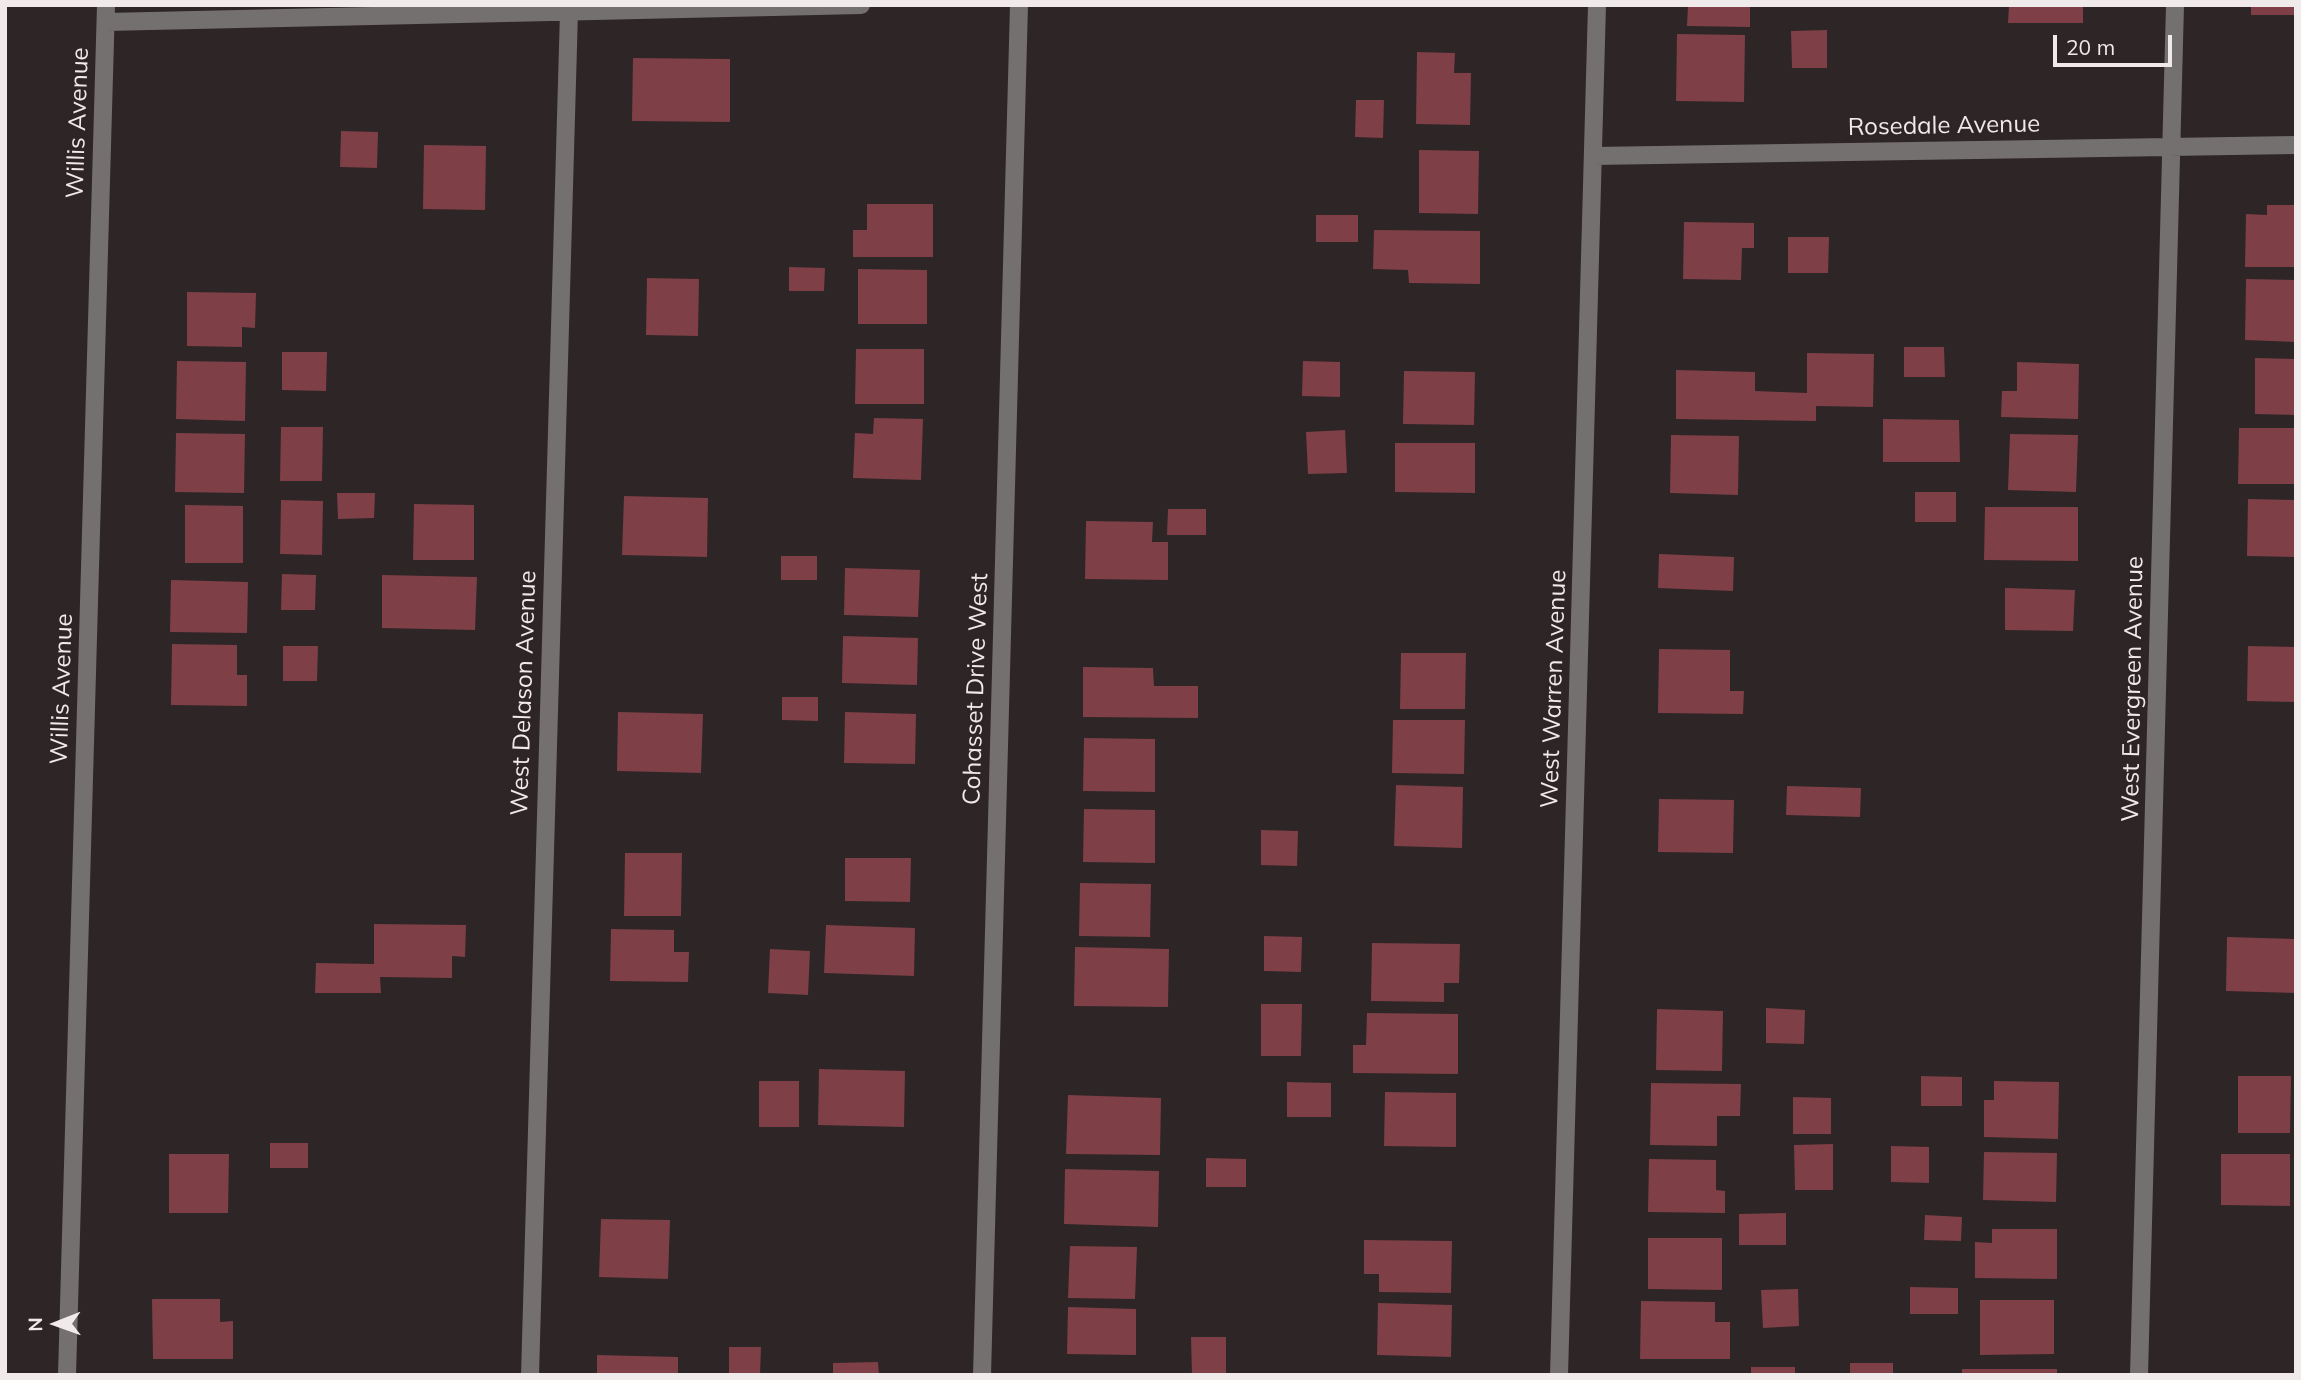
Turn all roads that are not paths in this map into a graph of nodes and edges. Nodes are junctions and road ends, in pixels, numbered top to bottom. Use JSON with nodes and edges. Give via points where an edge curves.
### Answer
{"nodes":[{"id":1,"x":861,"y":5,"type":"edge"},
{"id":2,"x":1019,"y":5,"type":"edge"},
{"id":3,"x":1597,"y":5,"type":"edge"},
{"id":4,"x":2175,"y":5,"type":"edge"},
{"id":5,"x":569,"y":12,"type":"junction"},
{"id":6,"x":106,"y":14,"type":"edge"},
{"id":7,"x":2296,"y":145,"type":"edge"},
{"id":8,"x":2171,"y":147,"type":"junction"},
{"id":9,"x":1593,"y":156,"type":"junction"},
{"id":10,"x":67,"y":1375,"type":"edge"},
{"id":11,"x":530,"y":1375,"type":"edge"},
{"id":12,"x":982,"y":1375,"type":"edge"},
{"id":13,"x":1559,"y":1375,"type":"edge"},
{"id":14,"x":2139,"y":1375,"type":"edge"}],
"edges":[{"from":1,"to":5,"type":"street"},
{"from":2,"to":12,"type":"street","name":"Cohasset Drive West"},
{"from":3,"to":9,"type":"street","name":"West Warren Avenue"},
{"from":4,"to":8,"type":"street","name":"West Evergreen Avenue"},
{"from":5,"to":6,"type":"street"},
{"from":5,"to":11,"type":"street","name":"West Delason Avenue"},
{"from":6,"to":10,"type":"street","name":"Willis Avenue"},
{"from":7,"to":8,"type":"street","name":"Rosedale Avenue"},
{"from":8,"to":9,"type":"street","name":"Rosedale Avenue"},
{"from":8,"to":14,"type":"street","name":"West Evergreen Avenue"},
{"from":9,"to":13,"type":"street","name":"West Warren Avenue"}]}
